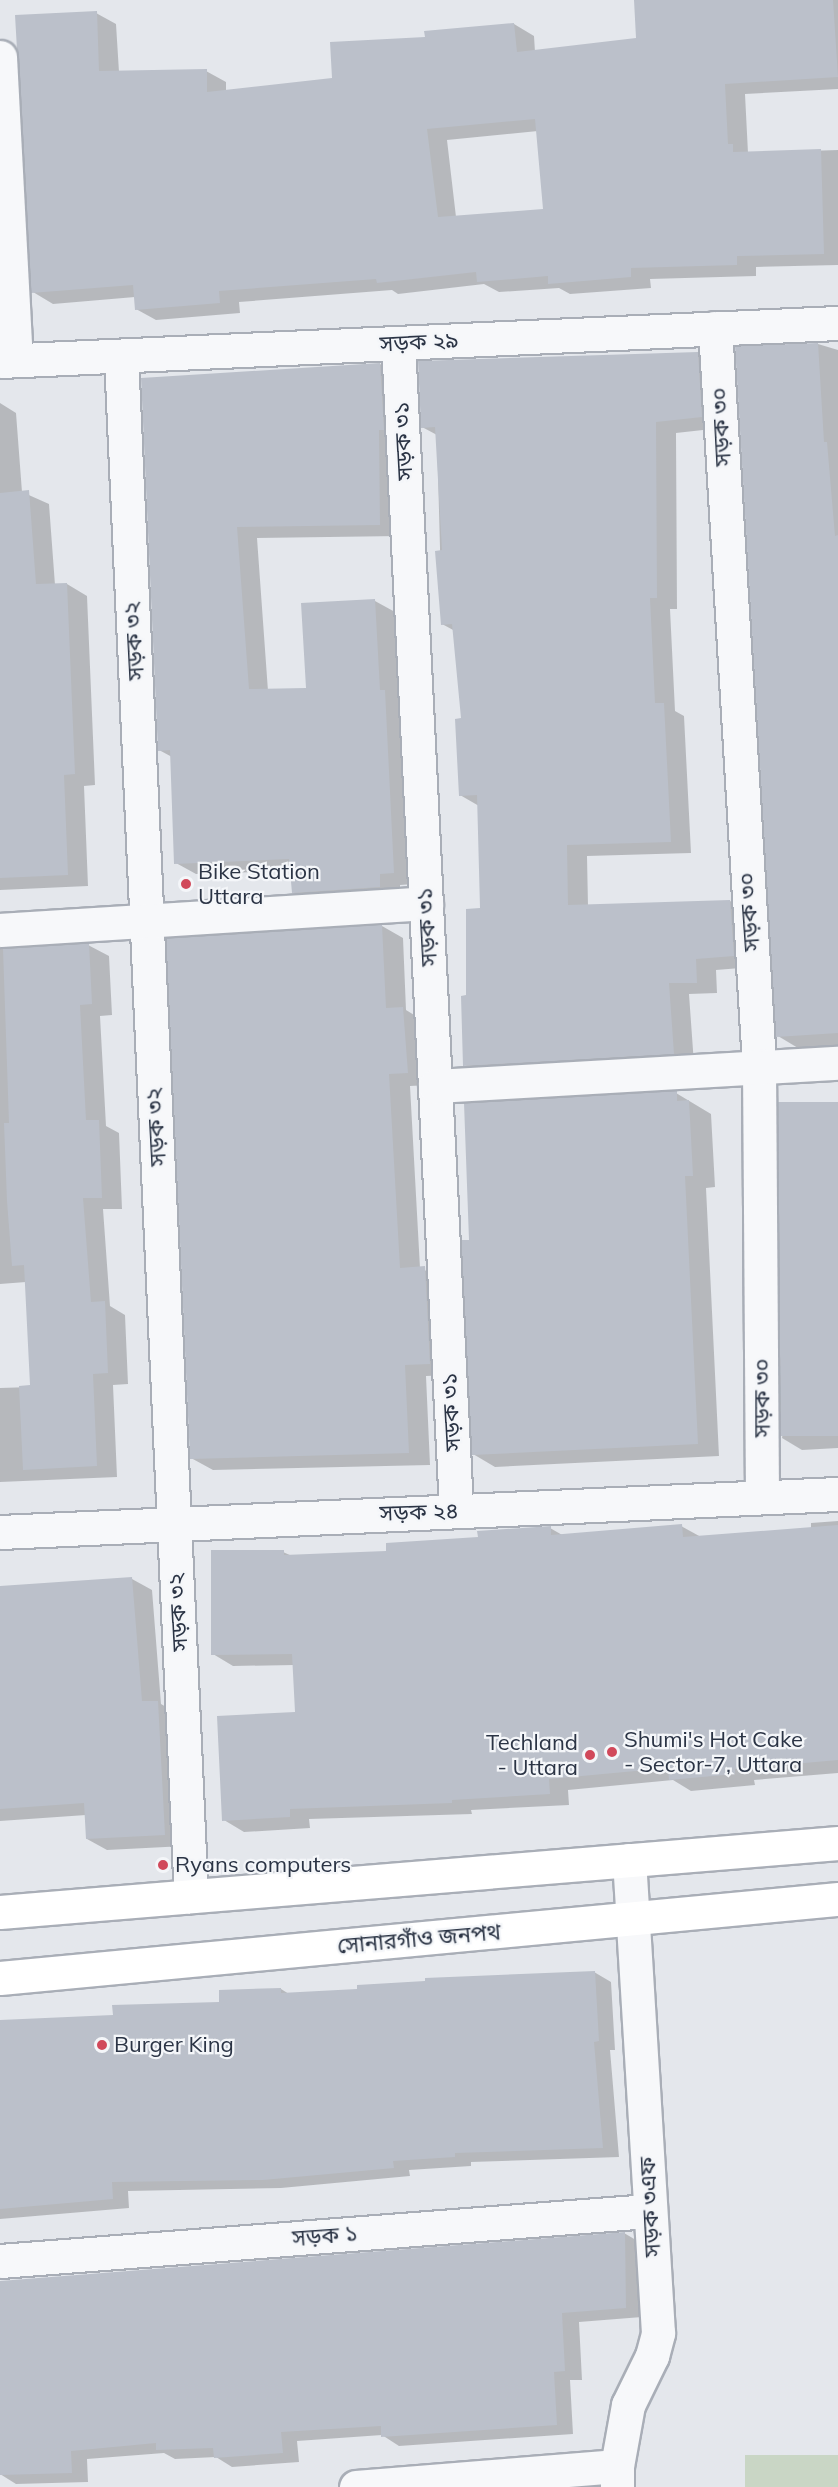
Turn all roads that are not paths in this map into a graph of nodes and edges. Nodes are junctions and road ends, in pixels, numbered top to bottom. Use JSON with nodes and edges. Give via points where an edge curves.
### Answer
{"nodes":[{"id":1,"x":0,"y":57,"type":"edge"},
{"id":2,"x":838,"y":323,"type":"edge"},
{"id":3,"x":716,"y":328,"type":"junction"},
{"id":4,"x":398,"y":343,"type":"junction"},
{"id":5,"x":121,"y":357,"type":"junction"},
{"id":6,"x":8,"y":360,"type":"edge"},
{"id":7,"x":426,"y":903,"type":"junction"},
{"id":8,"x":147,"y":922,"type":"junction"},
{"id":9,"x":0,"y":930,"type":"edge"},
{"id":10,"x":838,"y":1063,"type":"edge"},
{"id":11,"x":759,"y":1065,"type":"junction"},
{"id":12,"x":435,"y":1086,"type":"junction"},
{"id":13,"x":838,"y":1494,"type":"edge"},
{"id":14,"x":762,"y":1497,"type":"junction"},
{"id":15,"x":456,"y":1510,"type":"junction"},
{"id":16,"x":174,"y":1523,"type":"junction"},
{"id":17,"x":0,"y":1532,"type":"edge"},
{"id":18,"x":838,"y":1843,"type":"edge"},
{"id":19,"x":629,"y":1860,"type":"junction"},
{"id":20,"x":191,"y":1896,"type":"junction"},
{"id":21,"x":838,"y":1899,"type":"edge"},
{"id":22,"x":0,"y":1912,"type":"edge"},
{"id":23,"x":634,"y":1919,"type":"junction"},
{"id":24,"x":0,"y":1978,"type":"edge"},
{"id":25,"x":650,"y":2211,"type":"junction"},
{"id":26,"x":0,"y":2261,"type":"edge"},
{"id":27,"x":617,"y":2476,"type":"edge"},
{"id":28,"x":356,"y":2487,"type":"edge"}],
"edges":[{"from":1,"to":6,"type":"street"},
{"from":2,"to":3,"type":"street","name":"সড়ক ২৯"},
{"from":3,"to":4,"type":"street","name":"সড়ক ২৯"},
{"from":3,"to":11,"type":"street","name":"সড়ক ৩০"},
{"from":4,"to":5,"type":"street","name":"সড়ক ২৯"},
{"from":4,"to":7,"type":"street","name":"সড়ক ৩১"},
{"from":5,"to":6,"type":"street","name":"সড়ক ২৯"},
{"from":5,"to":8,"type":"street","name":"সড়ক ৩২"},
{"from":7,"to":8,"type":"street"},
{"from":7,"to":12,"type":"street","name":"সড়ক ৩১"},
{"from":8,"to":9,"type":"street"},
{"from":8,"to":16,"type":"street","name":"সড়ক ৩২"},
{"from":10,"to":11,"type":"street"},
{"from":11,"to":12,"type":"street"},
{"from":11,"to":14,"type":"street","name":"সড়ক ৩০"},
{"from":12,"to":15,"type":"street","name":"সড়ক ৩১"},
{"from":13,"to":14,"type":"street","name":"সড়ক ২৪"},
{"from":14,"to":15,"type":"street","name":"সড়ক ২৪"},
{"from":15,"to":16,"type":"street","name":"সড়ক ২৪"},
{"from":16,"to":17,"type":"street","name":"সড়ক ২৪"},
{"from":16,"to":20,"type":"street","name":"সড়ক ৩২"},
{"from":18,"to":19,"type":"main road"},
{"from":19,"to":20,"type":"main road"},
{"from":19,"to":23,"type":"street","name":"সড়ক ৩এফ"},
{"from":20,"to":22,"type":"main road"},
{"from":21,"to":23,"type":"main road","name":"সোনারগাঁও জনপথ"},
{"from":23,"to":24,"type":"main road","name":"সোনারগাঁও জনপথ"},
{"from":23,"to":25,"type":"street","name":"সড়ক ৩এফ"},
{"from":25,"to":26,"type":"street","name":"সড়ক ১"},
{"from":25,"to":27,"type":"street","name":"সড়ক ৩এফ","via":[[658,2334],[652,2356],[628,2405]]},
{"from":27,"to":28,"type":"street"}]}
